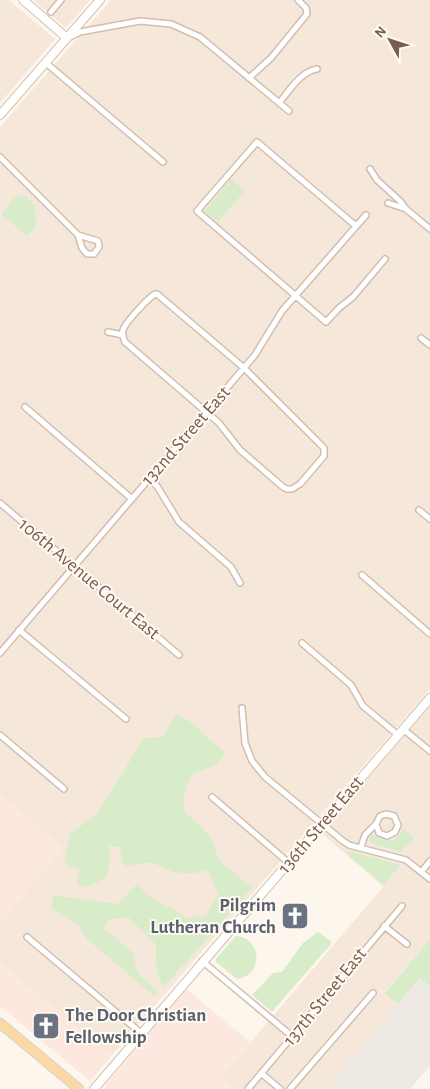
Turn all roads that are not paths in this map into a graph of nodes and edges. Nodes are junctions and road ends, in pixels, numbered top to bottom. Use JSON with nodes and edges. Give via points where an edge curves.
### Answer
{"nodes":[{"id":1,"x":23,"y":0,"type":"edge"},
{"id":2,"x":61,"y":0,"type":"edge"},
{"id":3,"x":100,"y":0,"type":"edge"},
{"id":4,"x":298,"y":0,"type":"edge"},
{"id":5,"x":51,"y":12,"type":"dead end"},
{"id":6,"x":67,"y":38,"type":"junction"},
{"id":7,"x":46,"y":63,"type":"junction"},
{"id":8,"x":317,"y":69,"type":"dead end"},
{"id":9,"x":249,"y":78,"type":"junction"},
{"id":10,"x":279,"y":103,"type":"junction"},
{"id":11,"x":289,"y":111,"type":"dead end"},
{"id":12,"x":0,"y":115,"type":"edge"},
{"id":13,"x":0,"y":156,"type":"edge"},
{"id":14,"x":163,"y":162,"type":"dead end"},
{"id":15,"x":370,"y":169,"type":"dead end"},
{"id":16,"x":388,"y":203,"type":"dead end"},
{"id":17,"x":406,"y":209,"type":"junction"},
{"id":18,"x":366,"y":215,"type":"dead end"},
{"id":19,"x":356,"y":226,"type":"junction"},
{"id":20,"x":430,"y":229,"type":"edge"},
{"id":21,"x":78,"y":235,"type":"junction"},
{"id":22,"x":385,"y":259,"type":"dead end"},
{"id":23,"x":296,"y":295,"type":"junction"},
{"id":24,"x":108,"y":332,"type":"dead end"},
{"id":25,"x":122,"y":335,"type":"junction"},
{"id":26,"x":421,"y":338,"type":"dead end"},
{"id":27,"x":430,"y":345,"type":"edge"},
{"id":28,"x":244,"y":368,"type":"junction"},
{"id":29,"x":25,"y":407,"type":"dead end"},
{"id":30,"x":206,"y":412,"type":"junction"},
{"id":31,"x":149,"y":479,"type":"junction"},
{"id":32,"x":132,"y":499,"type":"junction"},
{"id":33,"x":0,"y":503,"type":"edge"},
{"id":34,"x":419,"y":510,"type":"dead end"},
{"id":35,"x":430,"y":519,"type":"edge"},
{"id":36,"x":74,"y":566,"type":"junction"},
{"id":37,"x":362,"y":576,"type":"dead end"},
{"id":38,"x":240,"y":583,"type":"dead end"},
{"id":39,"x":19,"y":630,"type":"junction"},
{"id":40,"x":430,"y":634,"type":"edge"},
{"id":41,"x":302,"y":643,"type":"dead end"},
{"id":42,"x":0,"y":653,"type":"edge"},
{"id":43,"x":179,"y":655,"type":"dead end"},
{"id":44,"x":430,"y":698,"type":"edge"},
{"id":45,"x":242,"y":708,"type":"dead end"},
{"id":46,"x":126,"y":719,"type":"dead end"},
{"id":47,"x":403,"y":729,"type":"junction"},
{"id":48,"x":0,"y":735,"type":"edge"},
{"id":49,"x":398,"y":735,"type":"junction"},
{"id":50,"x":430,"y":751,"type":"edge"},
{"id":51,"x":64,"y":790,"type":"dead end"},
{"id":52,"x":212,"y":797,"type":"dead end"},
{"id":53,"x":322,"y":824,"type":"junction"},
{"id":54,"x":376,"y":824,"type":"junction"},
{"id":55,"x":361,"y":847,"type":"junction"},
{"id":56,"x":430,"y":861,"type":"edge"},
{"id":57,"x":289,"y":864,"type":"junction"},
{"id":58,"x":422,"y":871,"type":"junction"},
{"id":59,"x":430,"y":878,"type":"edge"},
{"id":60,"x":402,"y":906,"type":"dead end"},
{"id":61,"x":384,"y":926,"type":"junction"},
{"id":62,"x":28,"y":936,"type":"dead end"},
{"id":63,"x":407,"y":944,"type":"dead end"},
{"id":64,"x":202,"y":961,"type":"junction"},
{"id":65,"x":373,"y":993,"type":"dead end"},
{"id":66,"x":0,"y":1023,"type":"edge"},
{"id":67,"x":141,"y":1033,"type":"junction"},
{"id":68,"x":293,"y":1036,"type":"junction"},
{"id":69,"x":261,"y":1073,"type":"junction"},
{"id":70,"x":79,"y":1089,"type":"edge"},
{"id":71,"x":94,"y":1089,"type":"edge"},
{"id":72,"x":248,"y":1089,"type":"edge"},
{"id":73,"x":280,"y":1089,"type":"edge"},
{"id":74,"x":290,"y":1089,"type":"edge"}],
"edges":[{"from":1,"to":6,"type":"street"},
{"from":2,"to":5,"type":"street"},
{"from":3,"to":6,"type":"street"},
{"from":4,"to":9,"type":"street","via":[[307,14],[271,58]]},
{"from":6,"to":7,"type":"street"},
{"from":6,"to":9,"type":"street","via":[[80,32],[140,21],[172,24],[200,36]]},
{"from":7,"to":12,"type":"street"},
{"from":7,"to":14,"type":"street"},
{"from":8,"to":10,"type":"street","via":[[304,74]]},
{"from":9,"to":10,"type":"street"},
{"from":10,"to":11,"type":"street"},
{"from":13,"to":21,"type":"street"},
{"from":15,"to":17,"type":"street"},
{"from":16,"to":17,"type":"street"},
{"from":17,"to":20,"type":"street"},
{"from":18,"to":19,"type":"street","name":"132nd Street East"},
{"from":19,"to":23,"type":"street","name":"132nd Street East"},
{"from":19,"to":23,"type":"street","via":[[257,142],[196,211]]},
{"from":21,"to":21,"type":"street","via":[[87,254],[94,254],[99,247],[98,241]]},
{"from":22,"to":23,"type":"street","via":[[353,297],[326,322]]},
{"from":23,"to":28,"type":"street","name":"132nd Street East"},
{"from":24,"to":25,"type":"street"},
{"from":25,"to":28,"type":"street","via":[[124,327],[147,300],[157,294]]},
{"from":25,"to":30,"type":"street","via":[[128,346]]},
{"from":26,"to":27,"type":"street"},
{"from":28,"to":30,"type":"street","name":"132nd Street East"},
{"from":28,"to":30,"type":"street","via":[[324,448],[324,456],[300,484],[292,489],[283,487],[248,458]]},
{"from":29,"to":32,"type":"street"},
{"from":30,"to":31,"type":"street","name":"132nd Street East"},
{"from":31,"to":32,"type":"street","name":"132nd Street East"},
{"from":31,"to":38,"type":"street","via":[[157,486],[179,522],[231,568]]},
{"from":32,"to":36,"type":"street","name":"132nd Street East"},
{"from":33,"to":36,"type":"street","name":"106th Avenue Court East"},
{"from":34,"to":35,"type":"street"},
{"from":36,"to":39,"type":"street","name":"132nd Street East"},
{"from":36,"to":43,"type":"street","name":"106th Avenue Court East"},
{"from":37,"to":40,"type":"street"},
{"from":39,"to":42,"type":"street","name":"132nd Street East"},
{"from":39,"to":46,"type":"street"},
{"from":41,"to":49,"type":"street","via":[[351,685],[363,706]]},
{"from":44,"to":47,"type":"street","name":"136th Street East"},
{"from":45,"to":53,"type":"street","via":[[245,743],[252,761],[265,777]]},
{"from":47,"to":49,"type":"street","name":"136th Street East"},
{"from":47,"to":50,"type":"street"},
{"from":48,"to":51,"type":"street"},
{"from":49,"to":53,"type":"street","name":"136th Street East"},
{"from":52,"to":57,"type":"street"},
{"from":53,"to":55,"type":"street","via":[[343,842]]},
{"from":53,"to":57,"type":"street","name":"136th Street East"},
{"from":54,"to":54,"type":"street","via":[[379,833],[387,836],[395,832],[398,825],[394,816],[386,814],[380,816]]},
{"from":54,"to":55,"type":"street","via":[[365,835]]},
{"from":55,"to":58,"type":"street","via":[[406,860]]},
{"from":56,"to":58,"type":"street"},
{"from":57,"to":64,"type":"street","name":"136th Street East"},
{"from":58,"to":59,"type":"street"},
{"from":60,"to":61,"type":"street","name":"137th Street East"},
{"from":61,"to":63,"type":"street"},
{"from":61,"to":68,"type":"street","name":"137th Street East"},
{"from":62,"to":67,"type":"street"},
{"from":64,"to":67,"type":"street","name":"136th Street East"},
{"from":64,"to":68,"type":"street"},
{"from":65,"to":74,"type":"street"},
{"from":66,"to":70,"type":"main road"},
{"from":67,"to":71,"type":"street","name":"136th Street East"},
{"from":68,"to":69,"type":"street","name":"137th Street East"},
{"from":69,"to":72,"type":"street","name":"137th Street East"},
{"from":69,"to":73,"type":"street"}]}
